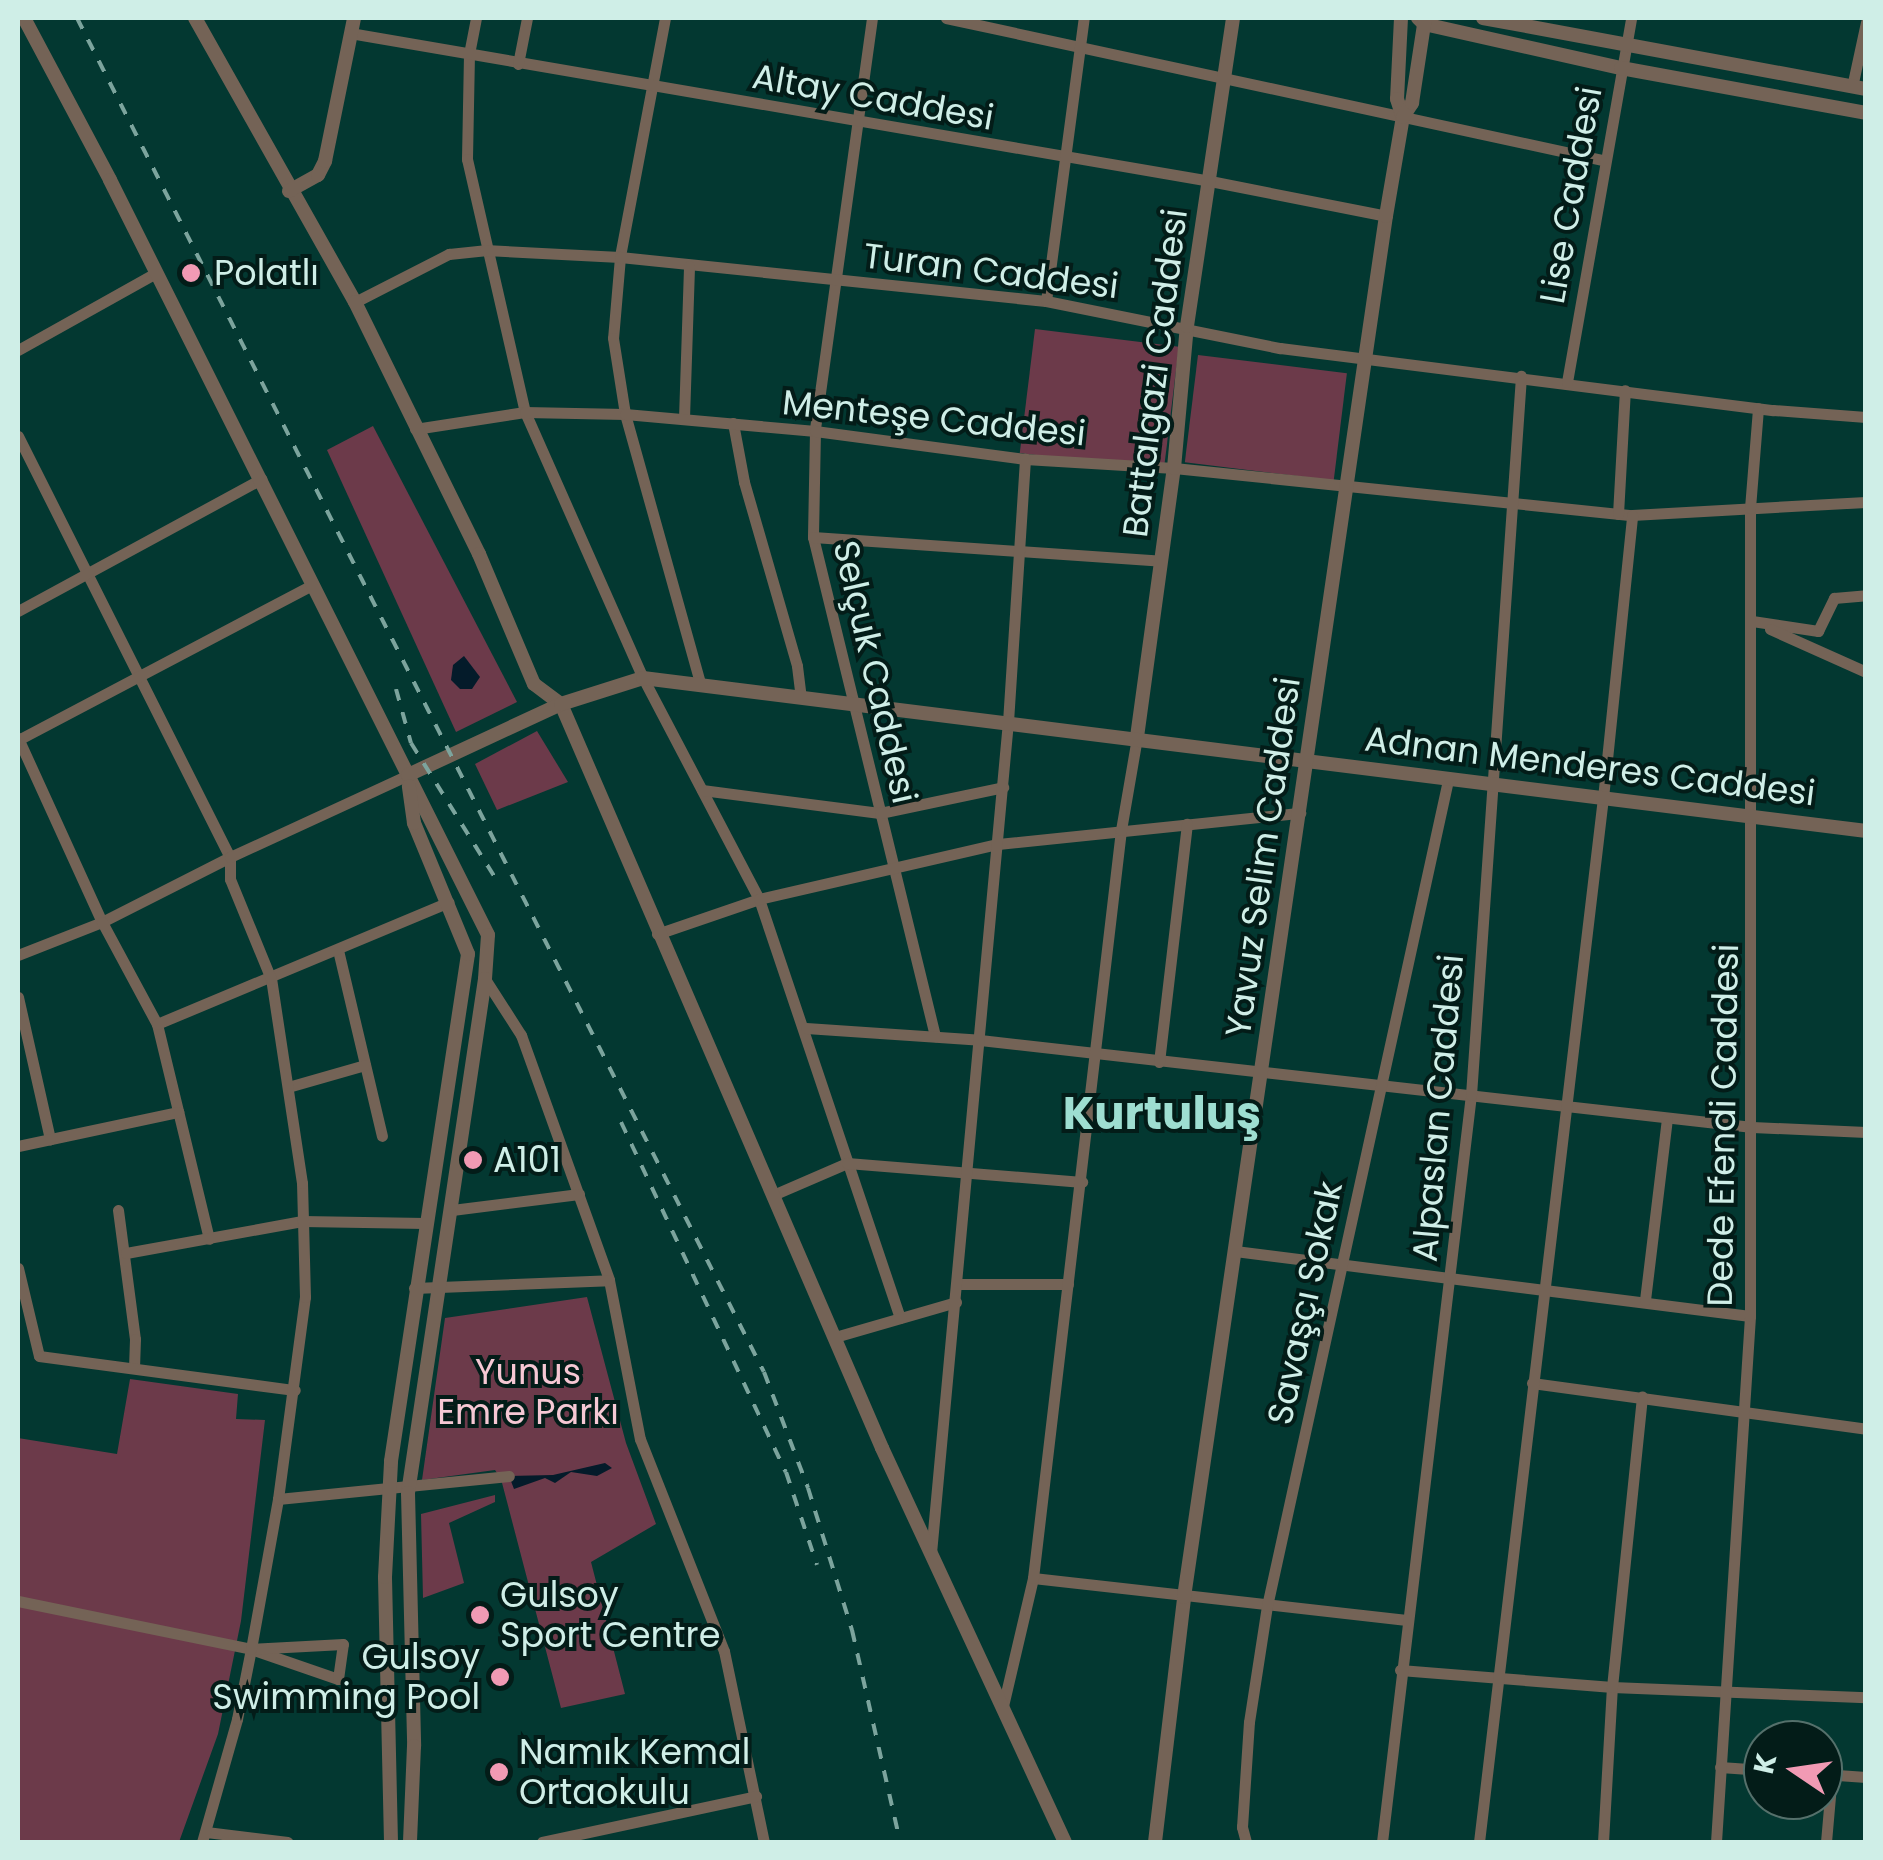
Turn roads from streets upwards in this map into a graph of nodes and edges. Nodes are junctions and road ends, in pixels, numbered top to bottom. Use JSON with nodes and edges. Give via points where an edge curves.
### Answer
{"nodes":[{"id":1,"x":24,"y":18,"type":"edge"},
{"id":2,"x":195,"y":18,"type":"edge"},
{"id":3,"x":476,"y":18,"type":"edge"},
{"id":4,"x":527,"y":18,"type":"edge"},
{"id":5,"x":666,"y":18,"type":"edge"},
{"id":6,"x":872,"y":18,"type":"edge"},
{"id":7,"x":946,"y":18,"type":"edge"},
{"id":8,"x":1084,"y":18,"type":"edge"},
{"id":9,"x":1229,"y":18,"type":"edge"},
{"id":10,"x":1401,"y":18,"type":"edge"},
{"id":11,"x":1483,"y":18,"type":"edge"},
{"id":12,"x":1630,"y":18,"type":"edge"},
{"id":13,"x":1422,"y":20,"type":"edge"},
{"id":14,"x":1866,"y":22,"type":"edge"},
{"id":15,"x":352,"y":25,"type":"edge"},
{"id":16,"x":1625,"y":45,"type":"junction"},
{"id":17,"x":1079,"y":47,"type":"junction"},
{"id":18,"x":469,"y":54,"type":"junction"},
{"id":19,"x":518,"y":64,"type":"junction"},
{"id":20,"x":1621,"y":68,"type":"junction"},
{"id":21,"x":1224,"y":76,"type":"junction"},
{"id":22,"x":652,"y":87,"type":"junction"},
{"id":23,"x":1859,"y":88,"type":"edge"},
{"id":24,"x":1866,"y":113,"type":"edge"},
{"id":25,"x":1403,"y":118,"type":"junction"},
{"id":26,"x":856,"y":123,"type":"junction"},
{"id":27,"x":1066,"y":157,"type":"junction"},
{"id":28,"x":1603,"y":160,"type":"junction"},
{"id":29,"x":1210,"y":181,"type":"junction"},
{"id":30,"x":289,"y":191,"type":"junction"},
{"id":31,"x":1386,"y":216,"type":"junction"},
{"id":32,"x":485,"y":250,"type":"junction"},
{"id":33,"x":620,"y":257,"type":"junction"},
{"id":34,"x":689,"y":266,"type":"junction"},
{"id":35,"x":154,"y":274,"type":"junction"},
{"id":36,"x":839,"y":280,"type":"junction"},
{"id":37,"x":355,"y":302,"type":"junction"},
{"id":38,"x":1046,"y":302,"type":"junction"},
{"id":39,"x":1187,"y":326,"type":"junction"},
{"id":40,"x":18,"y":350,"type":"edge"},
{"id":41,"x":1366,"y":357,"type":"junction"},
{"id":42,"x":1521,"y":376,"type":"junction"},
{"id":43,"x":1567,"y":382,"type":"junction"},
{"id":44,"x":1625,"y":390,"type":"junction"},
{"id":45,"x":1758,"y":408,"type":"junction"},
{"id":46,"x":525,"y":412,"type":"junction"},
{"id":47,"x":625,"y":414,"type":"junction"},
{"id":48,"x":1866,"y":417,"type":"edge"},
{"id":49,"x":684,"y":418,"type":"junction"},
{"id":50,"x":733,"y":423,"type":"junction"},
{"id":51,"x":415,"y":428,"type":"junction"},
{"id":52,"x":815,"y":432,"type":"junction"},
{"id":53,"x":18,"y":436,"type":"edge"},
{"id":54,"x":1025,"y":459,"type":"junction"},
{"id":55,"x":1174,"y":468,"type":"junction"},
{"id":56,"x":261,"y":480,"type":"junction"},
{"id":57,"x":1346,"y":489,"type":"junction"},
{"id":58,"x":1866,"y":502,"type":"edge"},
{"id":59,"x":1510,"y":506,"type":"junction"},
{"id":60,"x":1750,"y":508,"type":"junction"},
{"id":61,"x":1625,"y":515,"type":"junction"},
{"id":62,"x":813,"y":537,"type":"junction"},
{"id":63,"x":1019,"y":550,"type":"junction"},
{"id":64,"x":1161,"y":561,"type":"junction"},
{"id":65,"x":86,"y":573,"type":"junction"},
{"id":66,"x":310,"y":586,"type":"junction"},
{"id":67,"x":1866,"y":596,"type":"edge"},
{"id":68,"x":18,"y":611,"type":"edge"},
{"id":69,"x":1752,"y":621,"type":"junction"},
{"id":70,"x":1866,"y":672,"type":"edge"},
{"id":71,"x":138,"y":676,"type":"junction"},
{"id":72,"x":643,"y":678,"type":"junction"},
{"id":73,"x":700,"y":686,"type":"junction"},
{"id":74,"x":801,"y":698,"type":"junction"},
{"id":75,"x":561,"y":704,"type":"junction"},
{"id":76,"x":852,"y":704,"type":"junction"},
{"id":77,"x":1008,"y":722,"type":"junction"},
{"id":78,"x":1137,"y":737,"type":"junction"},
{"id":79,"x":18,"y":739,"type":"edge"},
{"id":80,"x":1307,"y":760,"type":"junction"},
{"id":81,"x":408,"y":775,"type":"junction"},
{"id":82,"x":1448,"y":780,"type":"junction"},
{"id":83,"x":1490,"y":784,"type":"junction"},
{"id":84,"x":1003,"y":787,"type":"junction"},
{"id":85,"x":702,"y":790,"type":"junction"},
{"id":86,"x":1604,"y":798,"type":"junction"},
{"id":87,"x":880,"y":813,"type":"junction"},
{"id":88,"x":1300,"y":813,"type":"junction"},
{"id":89,"x":1753,"y":817,"type":"junction"},
{"id":90,"x":1186,"y":824,"type":"junction"},
{"id":91,"x":1121,"y":830,"type":"junction"},
{"id":92,"x":1866,"y":831,"type":"edge"},
{"id":93,"x":998,"y":844,"type":"junction"},
{"id":94,"x":230,"y":857,"type":"junction"},
{"id":95,"x":894,"y":866,"type":"junction"},
{"id":96,"x":759,"y":899,"type":"junction"},
{"id":97,"x":448,"y":902,"type":"junction"},
{"id":98,"x":102,"y":922,"type":"junction"},
{"id":99,"x":657,"y":934,"type":"junction"},
{"id":100,"x":338,"y":950,"type":"junction"},
{"id":101,"x":18,"y":955,"type":"edge"},
{"id":102,"x":271,"y":980,"type":"junction"},
{"id":103,"x":485,"y":980,"type":"junction"},
{"id":104,"x":18,"y":997,"type":"edge"},
{"id":105,"x":157,"y":1024,"type":"junction"},
{"id":106,"x":806,"y":1028,"type":"junction"},
{"id":107,"x":934,"y":1036,"type":"junction"},
{"id":108,"x":980,"y":1040,"type":"junction"},
{"id":109,"x":1097,"y":1055,"type":"junction"},
{"id":110,"x":1158,"y":1062,"type":"junction"},
{"id":111,"x":365,"y":1064,"type":"junction"},
{"id":112,"x":1262,"y":1074,"type":"junction"},
{"id":113,"x":288,"y":1088,"type":"junction"},
{"id":114,"x":1381,"y":1088,"type":"junction"},
{"id":115,"x":1472,"y":1095,"type":"junction"},
{"id":116,"x":1564,"y":1106,"type":"junction"},
{"id":117,"x":178,"y":1112,"type":"junction"},
{"id":118,"x":1667,"y":1118,"type":"junction"},
{"id":119,"x":1752,"y":1127,"type":"junction"},
{"id":120,"x":1866,"y":1132,"type":"edge"},
{"id":121,"x":382,"y":1136,"type":"dead end"},
{"id":122,"x":50,"y":1139,"type":"junction"},
{"id":123,"x":18,"y":1146,"type":"edge"},
{"id":124,"x":847,"y":1163,"type":"junction"},
{"id":125,"x":968,"y":1172,"type":"junction"},
{"id":126,"x":1082,"y":1182,"type":"junction"},
{"id":127,"x":580,"y":1194,"type":"junction"},
{"id":128,"x":773,"y":1195,"type":"junction"},
{"id":129,"x":118,"y":1210,"type":"dead end"},
{"id":130,"x":452,"y":1210,"type":"junction"},
{"id":131,"x":302,"y":1221,"type":"junction"},
{"id":132,"x":425,"y":1223,"type":"junction"},
{"id":133,"x":210,"y":1238,"type":"junction"},
{"id":134,"x":1235,"y":1251,"type":"junction"},
{"id":135,"x":126,"y":1253,"type":"junction"},
{"id":136,"x":1342,"y":1264,"type":"junction"},
{"id":137,"x":18,"y":1268,"type":"edge"},
{"id":138,"x":1450,"y":1278,"type":"junction"},
{"id":139,"x":609,"y":1280,"type":"junction"},
{"id":140,"x":958,"y":1284,"type":"junction"},
{"id":141,"x":1068,"y":1284,"type":"junction"},
{"id":142,"x":414,"y":1288,"type":"junction"},
{"id":143,"x":1544,"y":1288,"type":"junction"},
{"id":144,"x":440,"y":1289,"type":"junction"},
{"id":145,"x":1645,"y":1300,"type":"junction"},
{"id":146,"x":956,"y":1302,"type":"junction"},
{"id":147,"x":1750,"y":1316,"type":"junction"},
{"id":148,"x":900,"y":1318,"type":"junction"},
{"id":149,"x":835,"y":1336,"type":"junction"},
{"id":150,"x":134,"y":1368,"type":"junction"},
{"id":151,"x":1532,"y":1383,"type":"junction"},
{"id":152,"x":295,"y":1390,"type":"junction"},
{"id":153,"x":1642,"y":1398,"type":"junction"},
{"id":154,"x":1744,"y":1413,"type":"junction"},
{"id":155,"x":1866,"y":1430,"type":"edge"},
{"id":156,"x":510,"y":1476,"type":"dead end"},
{"id":157,"x":410,"y":1486,"type":"junction"},
{"id":158,"x":390,"y":1490,"type":"junction"},
{"id":159,"x":278,"y":1499,"type":"junction"},
{"id":160,"x":931,"y":1553,"type":"junction"},
{"id":161,"x":1033,"y":1578,"type":"junction"},
{"id":162,"x":1184,"y":1597,"type":"junction"},
{"id":163,"x":18,"y":1602,"type":"edge"},
{"id":164,"x":1266,"y":1606,"type":"junction"},
{"id":165,"x":1407,"y":1620,"type":"junction"},
{"id":166,"x":251,"y":1649,"type":"junction"},
{"id":167,"x":1400,"y":1670,"type":"junction"},
{"id":168,"x":1497,"y":1679,"type":"junction"},
{"id":169,"x":1612,"y":1686,"type":"junction"},
{"id":170,"x":1725,"y":1692,"type":"junction"},
{"id":171,"x":1866,"y":1698,"type":"edge"},
{"id":172,"x":1003,"y":1706,"type":"junction"},
{"id":173,"x":1720,"y":1767,"type":"junction"},
{"id":174,"x":1743,"y":1769,"type":"edge"},
{"id":175,"x":756,"y":1796,"type":"junction"},
{"id":176,"x":623,"y":1826,"type":"junction"},
{"id":177,"x":204,"y":1837,"type":"edge"},
{"id":178,"x":288,"y":1842,"type":"edge"},
{"id":179,"x":391,"y":1842,"type":"edge"},
{"id":180,"x":410,"y":1842,"type":"edge"},
{"id":181,"x":542,"y":1842,"type":"edge"},
{"id":182,"x":625,"y":1842,"type":"edge"},
{"id":183,"x":764,"y":1842,"type":"edge"},
{"id":184,"x":1065,"y":1842,"type":"edge"},
{"id":185,"x":1155,"y":1842,"type":"edge"},
{"id":186,"x":1246,"y":1842,"type":"edge"},
{"id":187,"x":1382,"y":1842,"type":"edge"},
{"id":188,"x":1478,"y":1842,"type":"edge"},
{"id":189,"x":1603,"y":1842,"type":"edge"},
{"id":190,"x":1716,"y":1842,"type":"edge"}],
"edges":[{"from":1,"to":35,"type":"street"},
{"from":2,"to":30,"type":"street"},
{"from":3,"to":18,"type":"street"},
{"from":4,"to":19,"type":"street"},
{"from":5,"to":22,"type":"street"},
{"from":6,"to":26,"type":"street","name":"Selçuk Caddesi"},
{"from":7,"to":17,"type":"street"},
{"from":8,"to":17,"type":"street"},
{"from":9,"to":21,"type":"street","name":"Battalgazi Caddesi"},
{"from":10,"to":25,"type":"street","name":"Yavuz Selim Caddesi","via":[[1397,99]]},
{"from":11,"to":16,"type":"street"},
{"from":12,"to":16,"type":"street","name":"Lise Caddesi"},
{"from":13,"to":20,"type":"street"},
{"from":13,"to":25,"type":"street","name":"Yavuz Selim Caddesi","via":[[1412,103]]},
{"from":14,"to":23,"type":"street"},
{"from":15,"to":18,"type":"street","name":"Altay Caddesi"},
{"from":15,"to":30,"type":"street","via":[[325,161],[318,176]]},
{"from":16,"to":20,"type":"street","name":"Lise Caddesi"},
{"from":16,"to":23,"type":"street"},
{"from":17,"to":21,"type":"street"},
{"from":17,"to":27,"type":"street"},
{"from":18,"to":19,"type":"street","name":"Altay Caddesi"},
{"from":18,"to":32,"type":"street","via":[[466,159]]},
{"from":19,"to":22,"type":"street","name":"Altay Caddesi"},
{"from":20,"to":24,"type":"street"},
{"from":20,"to":28,"type":"street","name":"Lise Caddesi"},
{"from":21,"to":25,"type":"street"},
{"from":21,"to":29,"type":"street","name":"Battalgazi Caddesi"},
{"from":22,"to":26,"type":"street","name":"Altay Caddesi"},
{"from":22,"to":33,"type":"street"},
{"from":25,"to":28,"type":"street"},
{"from":25,"to":31,"type":"street","name":"Yavuz Selim Caddesi"},
{"from":26,"to":27,"type":"street","name":"Altay Caddesi"},
{"from":26,"to":36,"type":"street","name":"Selçuk Caddesi"},
{"from":27,"to":29,"type":"street","name":"Altay Caddesi"},
{"from":27,"to":38,"type":"street"},
{"from":28,"to":43,"type":"street","name":"Lise Caddesi"},
{"from":29,"to":31,"type":"street","name":"Altay Caddesi"},
{"from":29,"to":39,"type":"street","name":"Battalgazi Caddesi"},
{"from":30,"to":37,"type":"street"},
{"from":31,"to":41,"type":"street","name":"Yavuz Selim Caddesi"},
{"from":32,"to":33,"type":"street","name":"Turan Caddesi"},
{"from":32,"to":37,"type":"street","name":"Turan Caddesi","via":[[449,254]]},
{"from":32,"to":46,"type":"street"},
{"from":33,"to":34,"type":"street","name":"Turan Caddesi"},
{"from":33,"to":47,"type":"street","via":[[612,338]]},
{"from":34,"to":36,"type":"street","name":"Turan Caddesi"},
{"from":34,"to":49,"type":"street"},
{"from":35,"to":40,"type":"street"},
{"from":35,"to":56,"type":"street"},
{"from":36,"to":38,"type":"street","name":"Turan Caddesi"},
{"from":36,"to":52,"type":"street","name":"Selçuk Caddesi"},
{"from":37,"to":51,"type":"street"},
{"from":38,"to":39,"type":"street","name":"Turan Caddesi"},
{"from":39,"to":41,"type":"street","name":"Turan Caddesi","via":[[1280,348]]},
{"from":39,"to":55,"type":"street","name":"Battalgazi Caddesi"},
{"from":41,"to":42,"type":"street","name":"Turan Caddesi"},
{"from":41,"to":57,"type":"street","name":"Yavuz Selim Caddesi"},
{"from":42,"to":43,"type":"street","name":"Turan Caddesi"},
{"from":42,"to":59,"type":"street","name":"Alpaslan Caddesi"},
{"from":43,"to":44,"type":"street","name":"Turan Caddesi"},
{"from":44,"to":45,"type":"street","name":"Turan Caddesi"},
{"from":44,"to":61,"type":"street"},
{"from":45,"to":48,"type":"street","name":"Turan Caddesi"},
{"from":45,"to":60,"type":"street","name":"Dede Efendi Caddesi"},
{"from":46,"to":47,"type":"street","name":"Menteşe Caddesi"},
{"from":46,"to":51,"type":"street","name":"Menteşe Caddesi"},
{"from":46,"to":72,"type":"street"},
{"from":47,"to":49,"type":"street","name":"Menteşe Caddesi"},
{"from":47,"to":73,"type":"street"},
{"from":49,"to":50,"type":"street","name":"Menteşe Caddesi"},
{"from":50,"to":52,"type":"street","name":"Menteşe Caddesi"},
{"from":50,"to":74,"type":"street"},
{"from":51,"to":75,"type":"street","via":[[480,554],[534,684]]},
{"from":52,"to":54,"type":"street","name":"Menteşe Caddesi"},
{"from":52,"to":62,"type":"street","name":"Selçuk Caddesi"},
{"from":53,"to":65,"type":"street"},
{"from":54,"to":55,"type":"street","name":"Menteşe Caddesi"},
{"from":54,"to":63,"type":"street"},
{"from":55,"to":57,"type":"street","name":"Menteşe Caddesi"},
{"from":55,"to":64,"type":"street","name":"Battalgazi Caddesi"},
{"from":56,"to":65,"type":"street"},
{"from":56,"to":66,"type":"street"},
{"from":57,"to":59,"type":"street","name":"Menteşe Caddesi"},
{"from":57,"to":80,"type":"street","name":"Yavuz Selim Caddesi"},
{"from":58,"to":60,"type":"street","name":"Menteşe Caddesi"},
{"from":59,"to":61,"type":"street","name":"Menteşe Caddesi"},
{"from":59,"to":83,"type":"street","name":"Alpaslan Caddesi"},
{"from":60,"to":61,"type":"street","name":"Menteşe Caddesi"},
{"from":60,"to":69,"type":"street","name":"Dede Efendi Caddesi"},
{"from":61,"to":86,"type":"street"},
{"from":62,"to":63,"type":"street"},
{"from":62,"to":76,"type":"street","name":"Selçuk Caddesi"},
{"from":63,"to":64,"type":"street"},
{"from":63,"to":77,"type":"street"},
{"from":64,"to":78,"type":"street","name":"Battalgazi Caddesi"},
{"from":65,"to":68,"type":"street"},
{"from":65,"to":71,"type":"street"},
{"from":66,"to":71,"type":"street"},
{"from":66,"to":81,"type":"street"},
{"from":67,"to":69,"type":"street","via":[[1834,598],[1818,631]]},
{"from":69,"to":70,"type":"street"},
{"from":69,"to":89,"type":"street","name":"Dede Efendi Caddesi"},
{"from":71,"to":79,"type":"street"},
{"from":71,"to":94,"type":"street"},
{"from":72,"to":73,"type":"street","name":"Adnan Menderes Caddesi"},
{"from":72,"to":75,"type":"street"},
{"from":72,"to":85,"type":"street"},
{"from":73,"to":74,"type":"street","name":"Adnan Menderes Caddesi"},
{"from":74,"to":76,"type":"street","name":"Adnan Menderes Caddesi"},
{"from":75,"to":81,"type":"street"},
{"from":75,"to":99,"type":"street"},
{"from":76,"to":77,"type":"street","name":"Adnan Menderes Caddesi"},
{"from":76,"to":87,"type":"street","name":"Selçuk Caddesi"},
{"from":77,"to":78,"type":"street","name":"Adnan Menderes Caddesi"},
{"from":77,"to":84,"type":"street"},
{"from":78,"to":80,"type":"street","name":"Adnan Menderes Caddesi"},
{"from":78,"to":91,"type":"street"},
{"from":79,"to":98,"type":"street"},
{"from":80,"to":82,"type":"street","name":"Adnan Menderes Caddesi"},
{"from":80,"to":88,"type":"street","name":"Yavuz Selim Caddesi"},
{"from":81,"to":94,"type":"street"},
{"from":81,"to":97,"type":"street","via":[[414,824]]},
{"from":81,"to":103,"type":"street","via":[[488,935]]},
{"from":82,"to":83,"type":"street","name":"Adnan Menderes Caddesi"},
{"from":82,"to":114,"type":"street","name":"Savaşçı Sokak"},
{"from":83,"to":86,"type":"street","name":"Adnan Menderes Caddesi"},
{"from":83,"to":115,"type":"street","name":"Alpaslan Caddesi"},
{"from":84,"to":87,"type":"street"},
{"from":84,"to":93,"type":"street"},
{"from":85,"to":87,"type":"street"},
{"from":85,"to":96,"type":"street"},
{"from":86,"to":89,"type":"street","name":"Adnan Menderes Caddesi"},
{"from":86,"to":116,"type":"street"},
{"from":87,"to":95,"type":"street","name":"Selçuk Caddesi"},
{"from":88,"to":90,"type":"street"},
{"from":88,"to":112,"type":"street","name":"Yavuz Selim Caddesi"},
{"from":89,"to":92,"type":"street","name":"Adnan Menderes Caddesi"},
{"from":89,"to":119,"type":"street","name":"Dede Efendi Caddesi"},
{"from":90,"to":91,"type":"street"},
{"from":90,"to":110,"type":"street"},
{"from":91,"to":93,"type":"street"},
{"from":91,"to":109,"type":"street"},
{"from":93,"to":95,"type":"street"},
{"from":93,"to":108,"type":"street"},
{"from":94,"to":98,"type":"street"},
{"from":94,"to":102,"type":"street","via":[[230,880]]},
{"from":95,"to":96,"type":"street"},
{"from":95,"to":107,"type":"street","name":"Selçuk Caddesi"},
{"from":96,"to":99,"type":"street"},
{"from":96,"to":106,"type":"street"},
{"from":97,"to":100,"type":"street"},
{"from":97,"to":132,"type":"street","via":[[468,954]]},
{"from":98,"to":101,"type":"street"},
{"from":98,"to":105,"type":"street"},
{"from":99,"to":128,"type":"street"},
{"from":100,"to":102,"type":"street"},
{"from":100,"to":111,"type":"street"},
{"from":102,"to":105,"type":"street"},
{"from":102,"to":113,"type":"street"},
{"from":103,"to":127,"type":"street","via":[[521,1035]]},
{"from":103,"to":130,"type":"street"},
{"from":104,"to":122,"type":"street"},
{"from":105,"to":117,"type":"street"},
{"from":106,"to":107,"type":"street"},
{"from":106,"to":124,"type":"street"},
{"from":107,"to":108,"type":"street"},
{"from":108,"to":109,"type":"street"},
{"from":108,"to":125,"type":"street"},
{"from":109,"to":110,"type":"street"},
{"from":109,"to":126,"type":"street"},
{"from":110,"to":112,"type":"street"},
{"from":111,"to":113,"type":"street"},
{"from":111,"to":121,"type":"street"},
{"from":112,"to":114,"type":"street"},
{"from":112,"to":134,"type":"street","name":"Yavuz Selim Caddesi"},
{"from":113,"to":131,"type":"street"},
{"from":114,"to":115,"type":"street"},
{"from":114,"to":136,"type":"street","name":"Savaşçı Sokak"},
{"from":115,"to":116,"type":"street"},
{"from":115,"to":138,"type":"street","name":"Alpaslan Caddesi"},
{"from":116,"to":118,"type":"street"},
{"from":116,"to":143,"type":"street"},
{"from":117,"to":122,"type":"street"},
{"from":117,"to":133,"type":"street"},
{"from":118,"to":119,"type":"street"},
{"from":118,"to":145,"type":"street"},
{"from":119,"to":120,"type":"street"},
{"from":119,"to":147,"type":"street","name":"Dede Efendi Caddesi"},
{"from":122,"to":123,"type":"street"},
{"from":124,"to":125,"type":"street"},
{"from":124,"to":128,"type":"street"},
{"from":124,"to":148,"type":"street"},
{"from":125,"to":126,"type":"street"},
{"from":125,"to":140,"type":"street"},
{"from":126,"to":141,"type":"street"},
{"from":127,"to":130,"type":"street"},
{"from":127,"to":139,"type":"street"},
{"from":128,"to":149,"type":"street"},
{"from":129,"to":135,"type":"street"},
{"from":130,"to":144,"type":"street"},
{"from":131,"to":132,"type":"street"},
{"from":131,"to":133,"type":"street"},
{"from":131,"to":152,"type":"street","via":[[305,1297]]},
{"from":132,"to":142,"type":"street"},
{"from":133,"to":135,"type":"street"},
{"from":134,"to":136,"type":"street"},
{"from":134,"to":162,"type":"street","name":"Yavuz Selim Caddesi"},
{"from":135,"to":150,"type":"street"},
{"from":136,"to":138,"type":"street"},
{"from":136,"to":164,"type":"street","name":"Savaşçı Sokak"},
{"from":137,"to":150,"type":"street","via":[[39,1356]]},
{"from":138,"to":143,"type":"street"},
{"from":138,"to":165,"type":"street","name":"Alpaslan Caddesi"},
{"from":139,"to":144,"type":"street"},
{"from":139,"to":175,"type":"street","via":[[640,1438],[724,1650]]},
{"from":140,"to":141,"type":"street"},
{"from":140,"to":146,"type":"street"},
{"from":141,"to":161,"type":"street"},
{"from":142,"to":144,"type":"street"},
{"from":142,"to":158,"type":"street"},
{"from":143,"to":145,"type":"street"},
{"from":143,"to":151,"type":"street"},
{"from":144,"to":157,"type":"street"},
{"from":145,"to":147,"type":"street"},
{"from":146,"to":148,"type":"street"},
{"from":146,"to":160,"type":"street"},
{"from":147,"to":154,"type":"street","name":"Dede Efendi Caddesi"},
{"from":148,"to":149,"type":"street"},
{"from":149,"to":160,"type":"street"},
{"from":150,"to":152,"type":"street"},
{"from":151,"to":153,"type":"street"},
{"from":151,"to":168,"type":"street"},
{"from":152,"to":159,"type":"street"},
{"from":153,"to":154,"type":"street"},
{"from":153,"to":169,"type":"street"},
{"from":154,"to":155,"type":"street"},
{"from":154,"to":170,"type":"street","name":"Dede Efendi Caddesi"},
{"from":156,"to":157,"type":"street"},
{"from":157,"to":158,"type":"street"},
{"from":157,"to":180,"type":"street"},
{"from":158,"to":159,"type":"street"},
{"from":158,"to":179,"type":"street"},
{"from":159,"to":166,"type":"street"},
{"from":160,"to":172,"type":"street"},
{"from":161,"to":162,"type":"street"},
{"from":161,"to":172,"type":"street"},
{"from":162,"to":164,"type":"street"},
{"from":162,"to":185,"type":"street","name":"Yavuz Selim Caddesi"},
{"from":163,"to":166,"type":"street"},
{"from":164,"to":165,"type":"street"},
{"from":164,"to":186,"type":"street","name":"Savaşçı Sokak","via":[[1249,1722]]},
{"from":165,"to":167,"type":"street","name":"Alpaslan Caddesi"},
{"from":166,"to":166,"type":"street","via":[[338,1680],[343,1644]]},
{"from":166,"to":177,"type":"street"},
{"from":167,"to":168,"type":"street"},
{"from":167,"to":187,"type":"street","name":"Alpaslan Caddesi"},
{"from":168,"to":169,"type":"street"},
{"from":168,"to":188,"type":"street"},
{"from":169,"to":170,"type":"street"},
{"from":169,"to":189,"type":"street"},
{"from":170,"to":171,"type":"street"},
{"from":170,"to":173,"type":"street","name":"Dede Efendi Caddesi"},
{"from":172,"to":184,"type":"street"},
{"from":173,"to":174,"type":"street"},
{"from":173,"to":190,"type":"street","name":"Dede Efendi Caddesi"},
{"from":175,"to":176,"type":"street"},
{"from":175,"to":183,"type":"street"},
{"from":176,"to":181,"type":"street"},
{"from":176,"to":182,"type":"street"},
{"from":177,"to":178,"type":"street"}]}
